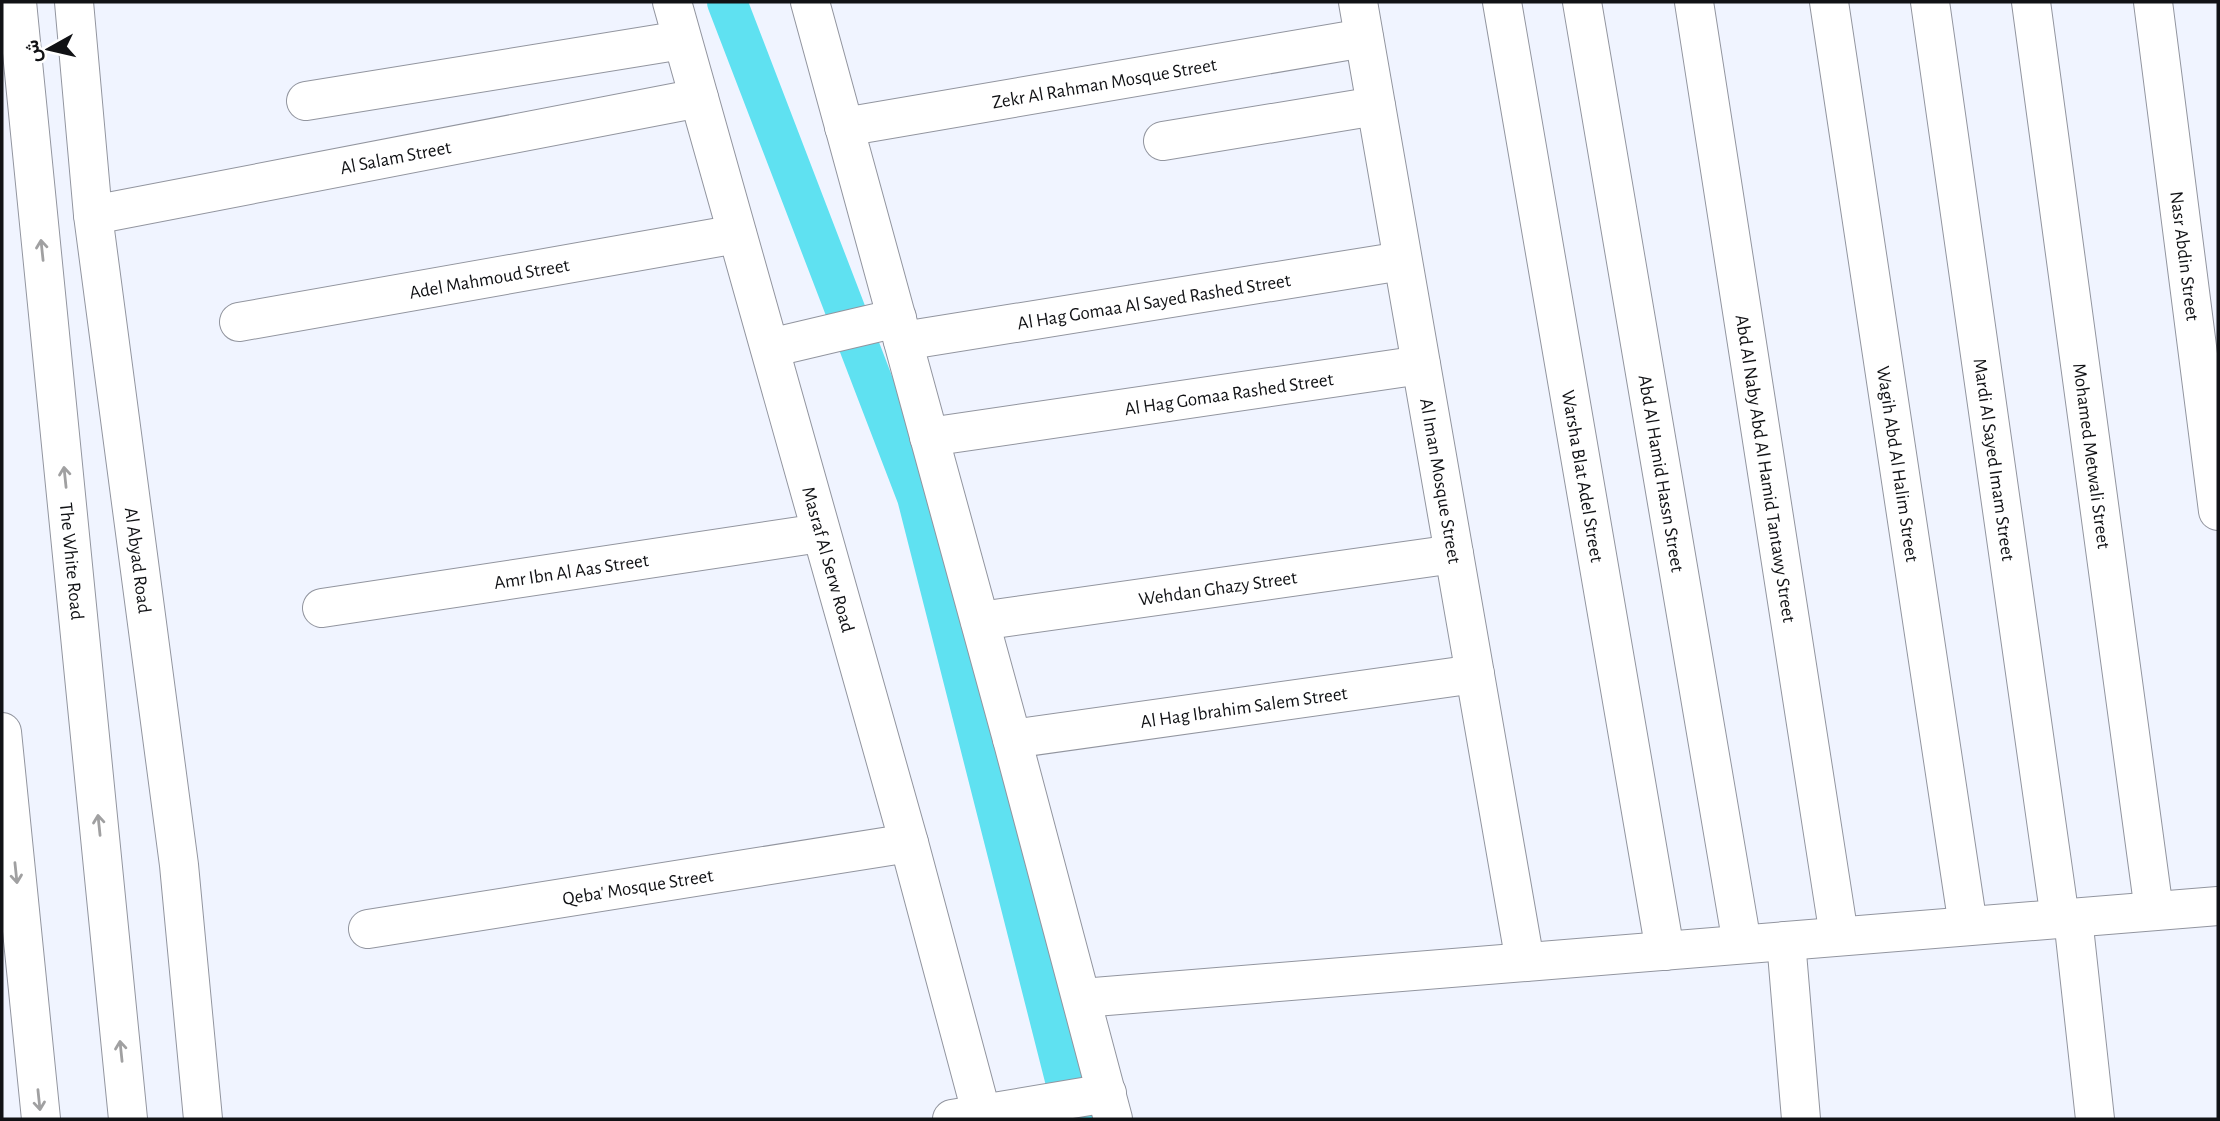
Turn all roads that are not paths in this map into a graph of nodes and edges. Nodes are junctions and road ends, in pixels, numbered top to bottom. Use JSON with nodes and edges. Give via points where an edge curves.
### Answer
{"nodes":[{"id":1,"x":18,"y":2,"type":"edge"},
{"id":2,"x":74,"y":2,"type":"edge"},
{"id":3,"x":672,"y":2,"type":"edge"},
{"id":4,"x":810,"y":2,"type":"edge"},
{"id":5,"x":1502,"y":2,"type":"edge"},
{"id":6,"x":1581,"y":2,"type":"edge"},
{"id":7,"x":1694,"y":2,"type":"edge"},
{"id":8,"x":1829,"y":2,"type":"edge"},
{"id":9,"x":1930,"y":2,"type":"edge"},
{"id":10,"x":2031,"y":2,"type":"edge"},
{"id":11,"x":2153,"y":2,"type":"edge"},
{"id":12,"x":1361,"y":20,"type":"edge"},
{"id":13,"x":682,"y":40,"type":"junction"},
{"id":14,"x":699,"y":97,"type":"junction"},
{"id":15,"x":306,"y":101,"type":"dead end"},
{"id":16,"x":1376,"y":106,"type":"junction"},
{"id":17,"x":844,"y":127,"type":"junction"},
{"id":18,"x":1163,"y":141,"type":"dead end"},
{"id":19,"x":93,"y":215,"type":"junction"},
{"id":20,"x":737,"y":234,"type":"junction"},
{"id":21,"x":1402,"y":261,"type":"junction"},
{"id":22,"x":239,"y":322,"type":"dead end"},
{"id":23,"x":900,"y":329,"type":"junction"},
{"id":24,"x":769,"y":348,"type":"junction"},
{"id":25,"x":1421,"y":365,"type":"junction"},
{"id":26,"x":929,"y":437,"type":"junction"},
{"id":27,"x":2218,"y":511,"type":"edge"},
{"id":28,"x":820,"y":533,"type":"junction"},
{"id":29,"x":1454,"y":554,"type":"junction"},
{"id":30,"x":322,"y":608,"type":"dead end"},
{"id":31,"x":980,"y":621,"type":"junction"},
{"id":32,"x":1475,"y":674,"type":"junction"},
{"id":33,"x":2,"y":732,"type":"edge"},
{"id":34,"x":1012,"y":739,"type":"junction"},
{"id":35,"x":909,"y":843,"type":"junction"},
{"id":36,"x":2218,"y":906,"type":"edge"},
{"id":37,"x":2154,"y":911,"type":"junction"},
{"id":38,"x":2066,"y":918,"type":"junction"},
{"id":39,"x":1968,"y":926,"type":"junction"},
{"id":40,"x":368,"y":929,"type":"dead end"},
{"id":41,"x":1839,"y":936,"type":"junction"},
{"id":42,"x":1786,"y":941,"type":"junction"},
{"id":43,"x":1742,"y":944,"type":"junction"},
{"id":44,"x":1665,"y":951,"type":"junction"},
{"id":45,"x":1525,"y":962,"type":"junction"},
{"id":46,"x":1082,"y":998,"type":"junction"},
{"id":47,"x":1110,"y":1106,"type":"edge"},
{"id":48,"x":972,"y":1118,"type":"edge"},
{"id":49,"x":41,"y":1119,"type":"edge"},
{"id":50,"x":128,"y":1119,"type":"edge"},
{"id":51,"x":203,"y":1119,"type":"edge"},
{"id":52,"x":1801,"y":1119,"type":"edge"},
{"id":53,"x":2095,"y":1119,"type":"edge"}],
"edges":[{"from":50,"to":1,"type":"street","name":"The White Road","one_way":true},
{"from":2,"to":19,"type":"street","name":"Al Abyad Road"},
{"from":3,"to":13,"type":"street","name":"Masraf Al Serw Road"},
{"from":4,"to":17,"type":"street"},
{"from":5,"to":44,"type":"street","name":"Warsha Blat Adel Street"},
{"from":6,"to":43,"type":"street","name":"Abd Al Hamid Hassn Street"},
{"from":7,"to":41,"type":"street","name":"Abd Al Naby Abd Al Hamid Tantawy Street"},
{"from":8,"to":39,"type":"street","name":"Wagih Abd Al Halim Street"},
{"from":9,"to":38,"type":"street","name":"Mardi Al Sayed Imam Street"},
{"from":10,"to":37,"type":"street","name":"Mohamed Metwali Street"},
{"from":11,"to":27,"type":"street","name":"Nasr Abdin Street"},
{"from":12,"to":16,"type":"street","name":"Al Iman Mosque Street"},
{"from":12,"to":17,"type":"street","name":"Zekr Al Rahman Mosque Street"},
{"from":13,"to":14,"type":"street","name":"Masraf Al Serw Road"},
{"from":13,"to":15,"type":"street"},
{"from":14,"to":19,"type":"street","name":"Al Salam Street"},
{"from":14,"to":20,"type":"street","name":"Masraf Al Serw Road"},
{"from":16,"to":18,"type":"street"},
{"from":16,"to":21,"type":"street","name":"Al Iman Mosque Street"},
{"from":17,"to":23,"type":"street"},
{"from":19,"to":51,"type":"street","name":"Al Abyad Road","via":[[179,865]]},
{"from":20,"to":22,"type":"street","name":"Adel Mahmoud Street"},
{"from":20,"to":24,"type":"street","name":"Masraf Al Serw Road"},
{"from":21,"to":23,"type":"street","name":"Al Hag Gomaa Al Sayed Rashed Street"},
{"from":21,"to":25,"type":"street","name":"Al Iman Mosque Street"},
{"from":23,"to":24,"type":"street","name":"Al Hag Gomaa Al Sayed Rashed Street"},
{"from":23,"to":26,"type":"street"},
{"from":24,"to":28,"type":"street","name":"Masraf Al Serw Road"},
{"from":25,"to":26,"type":"street","name":"Al Hag Gomaa Rashed Street"},
{"from":25,"to":29,"type":"street","name":"Al Iman Mosque Street"},
{"from":26,"to":31,"type":"street"},
{"from":28,"to":30,"type":"street","name":"Amr Ibn Al Aas Street"},
{"from":28,"to":35,"type":"street","name":"Masraf Al Serw Road"},
{"from":29,"to":31,"type":"street","name":"Wehdan Ghazy Street"},
{"from":29,"to":32,"type":"street","name":"Al Iman Mosque Street"},
{"from":31,"to":34,"type":"street"},
{"from":32,"to":34,"type":"street","name":"Al Hag Ibrahim Salem Street"},
{"from":32,"to":45,"type":"street","name":"Al Iman Mosque Street"},
{"from":33,"to":49,"type":"street","one_way":true},
{"from":34,"to":46,"type":"street"},
{"from":35,"to":40,"type":"street","name":"Qeba' Mosque Street"},
{"from":35,"to":48,"type":"street","name":"Masraf Al Serw Road"},
{"from":36,"to":37,"type":"street"},
{"from":37,"to":38,"type":"street"},
{"from":38,"to":39,"type":"street"},
{"from":38,"to":53,"type":"street","name":"Mardi Al Sayed Imam Street"},
{"from":39,"to":41,"type":"street"},
{"from":41,"to":42,"type":"street"},
{"from":42,"to":43,"type":"street"},
{"from":42,"to":52,"type":"street"},
{"from":43,"to":44,"type":"street"},
{"from":44,"to":45,"type":"street"},
{"from":45,"to":46,"type":"street"},
{"from":46,"to":47,"type":"street"},
{"from":47,"to":48,"type":"street"}]}
